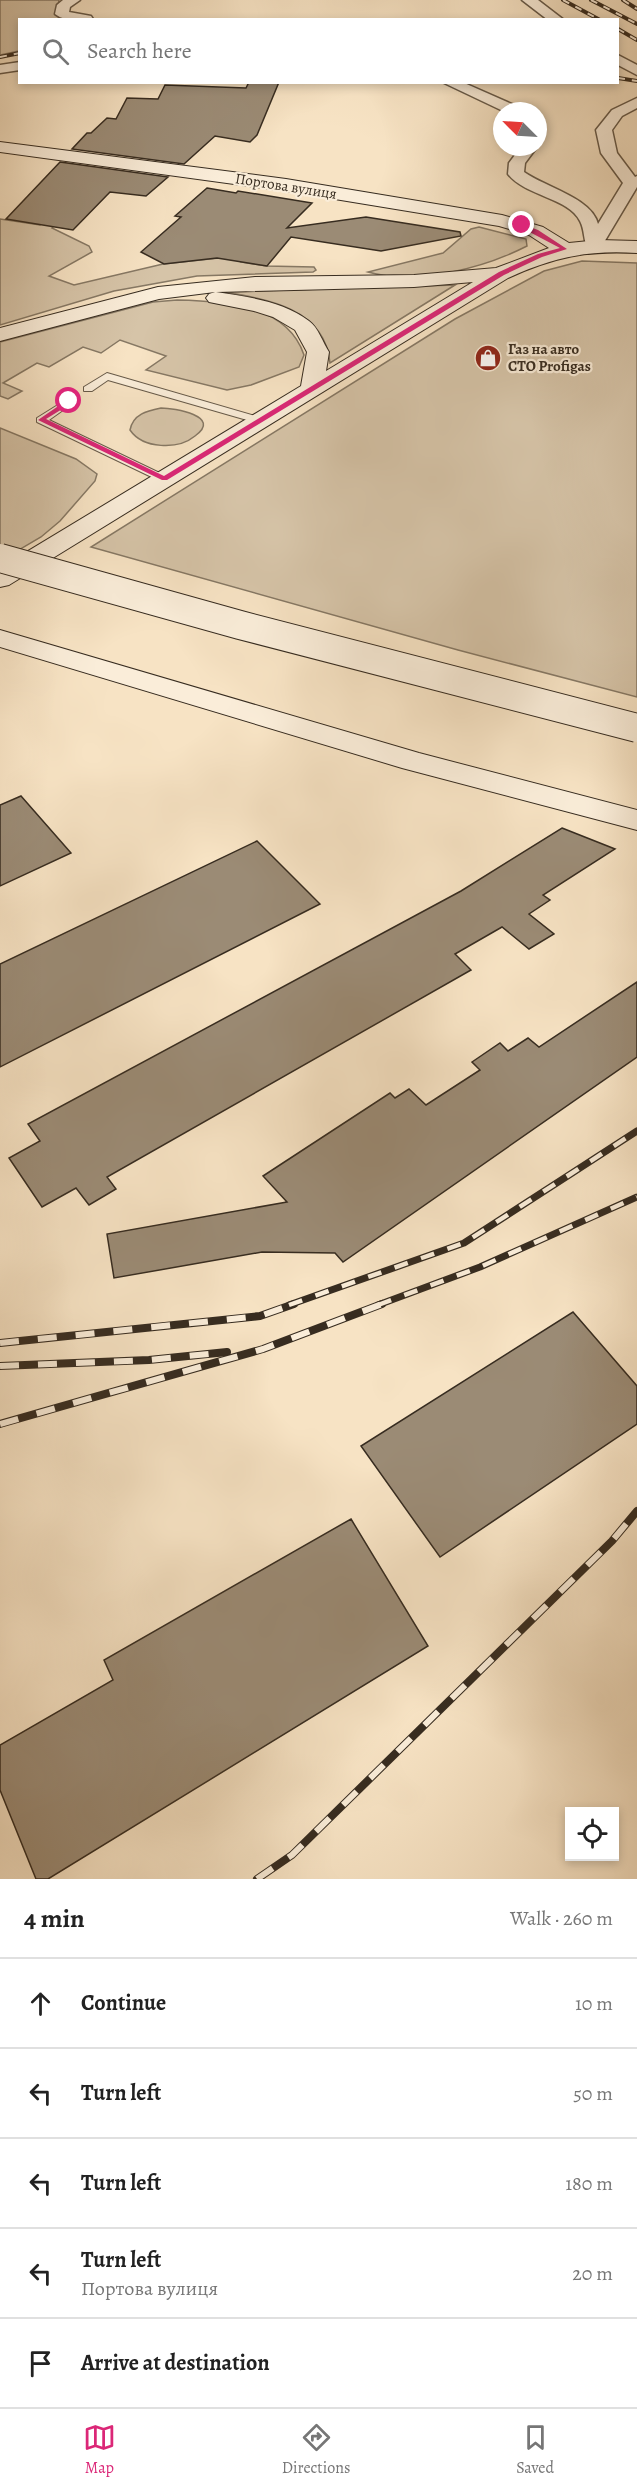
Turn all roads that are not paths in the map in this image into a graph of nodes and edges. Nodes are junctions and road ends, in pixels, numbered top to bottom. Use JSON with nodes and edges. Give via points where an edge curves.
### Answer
{"nodes":[{"id":1,"x":74,"y":0,"type":"edge"},
{"id":2,"x":528,"y":0,"type":"edge"},
{"id":3,"x":72,"y":18,"type":"edge"},
{"id":4,"x":555,"y":18,"type":"edge"},
{"id":5,"x":18,"y":66,"type":"edge"},
{"id":6,"x":0,"y":69,"type":"edge"},
{"id":7,"x":455,"y":84,"type":"edge"},
{"id":8,"x":496,"y":102,"type":"edge"},
{"id":9,"x":637,"y":102,"type":"edge"},
{"id":10,"x":0,"y":147,"type":"edge"},
{"id":11,"x":522,"y":156,"type":"edge"},
{"id":12,"x":634,"y":182,"type":"edge"},
{"id":13,"x":594,"y":245,"type":"junction"},
{"id":14,"x":637,"y":246,"type":"edge"},
{"id":15,"x":564,"y":249,"type":"junction"},
{"id":16,"x":501,"y":274,"type":"junction"},
{"id":17,"x":158,"y":293,"type":"junction"},
{"id":18,"x":0,"y":335,"type":"edge"},
{"id":19,"x":312,"y":387,"type":"junction"},
{"id":20,"x":88,"y":389,"type":"dead end"},
{"id":21,"x":69,"y":401,"type":"dead end"},
{"id":22,"x":258,"y":420,"type":"junction"},
{"id":23,"x":164,"y":479,"type":"junction"},
{"id":24,"x":0,"y":558,"type":"edge"},
{"id":25,"x":0,"y":579,"type":"edge"},
{"id":26,"x":0,"y":638,"type":"edge"},
{"id":27,"x":637,"y":728,"type":"edge"},
{"id":28,"x":637,"y":820,"type":"edge"}],
"edges":[{"from":1,"to":3,"type":"street","via":[[64,5],[62,14]]},
{"from":2,"to":4,"type":"street"},
{"from":5,"to":6,"type":"street"},
{"from":7,"to":8,"type":"street"},
{"from":9,"to":12,"type":"street","via":[[617,113],[604,130],[609,153]]},
{"from":10,"to":15,"type":"main road","name":"Портова вулиця","via":[[286,185],[502,221],[536,231]]},
{"from":11,"to":13,"type":"street","via":[[516,174],[568,201],[588,218]]},
{"from":12,"to":13,"type":"street"},
{"from":13,"to":14,"type":"main road"},
{"from":13,"to":15,"type":"main road"},
{"from":15,"to":16,"type":"main road"},
{"from":16,"to":17,"type":"main road","via":[[414,281],[255,283]]},
{"from":16,"to":19,"type":"main road"},
{"from":17,"to":18,"type":"main road"},
{"from":17,"to":19,"type":"main road","via":[[258,305],[303,326],[318,352]]},
{"from":19,"to":22,"type":"main road"},
{"from":20,"to":22,"type":"lane","via":[[107,376]]},
{"from":21,"to":23,"type":"lane","via":[[41,420]]},
{"from":22,"to":23,"type":"main road"},
{"from":23,"to":25,"type":"main road"},
{"from":24,"to":27,"type":"main road","bridge":true},
{"from":26,"to":28,"type":"main road","via":[[412,761]]}]}
